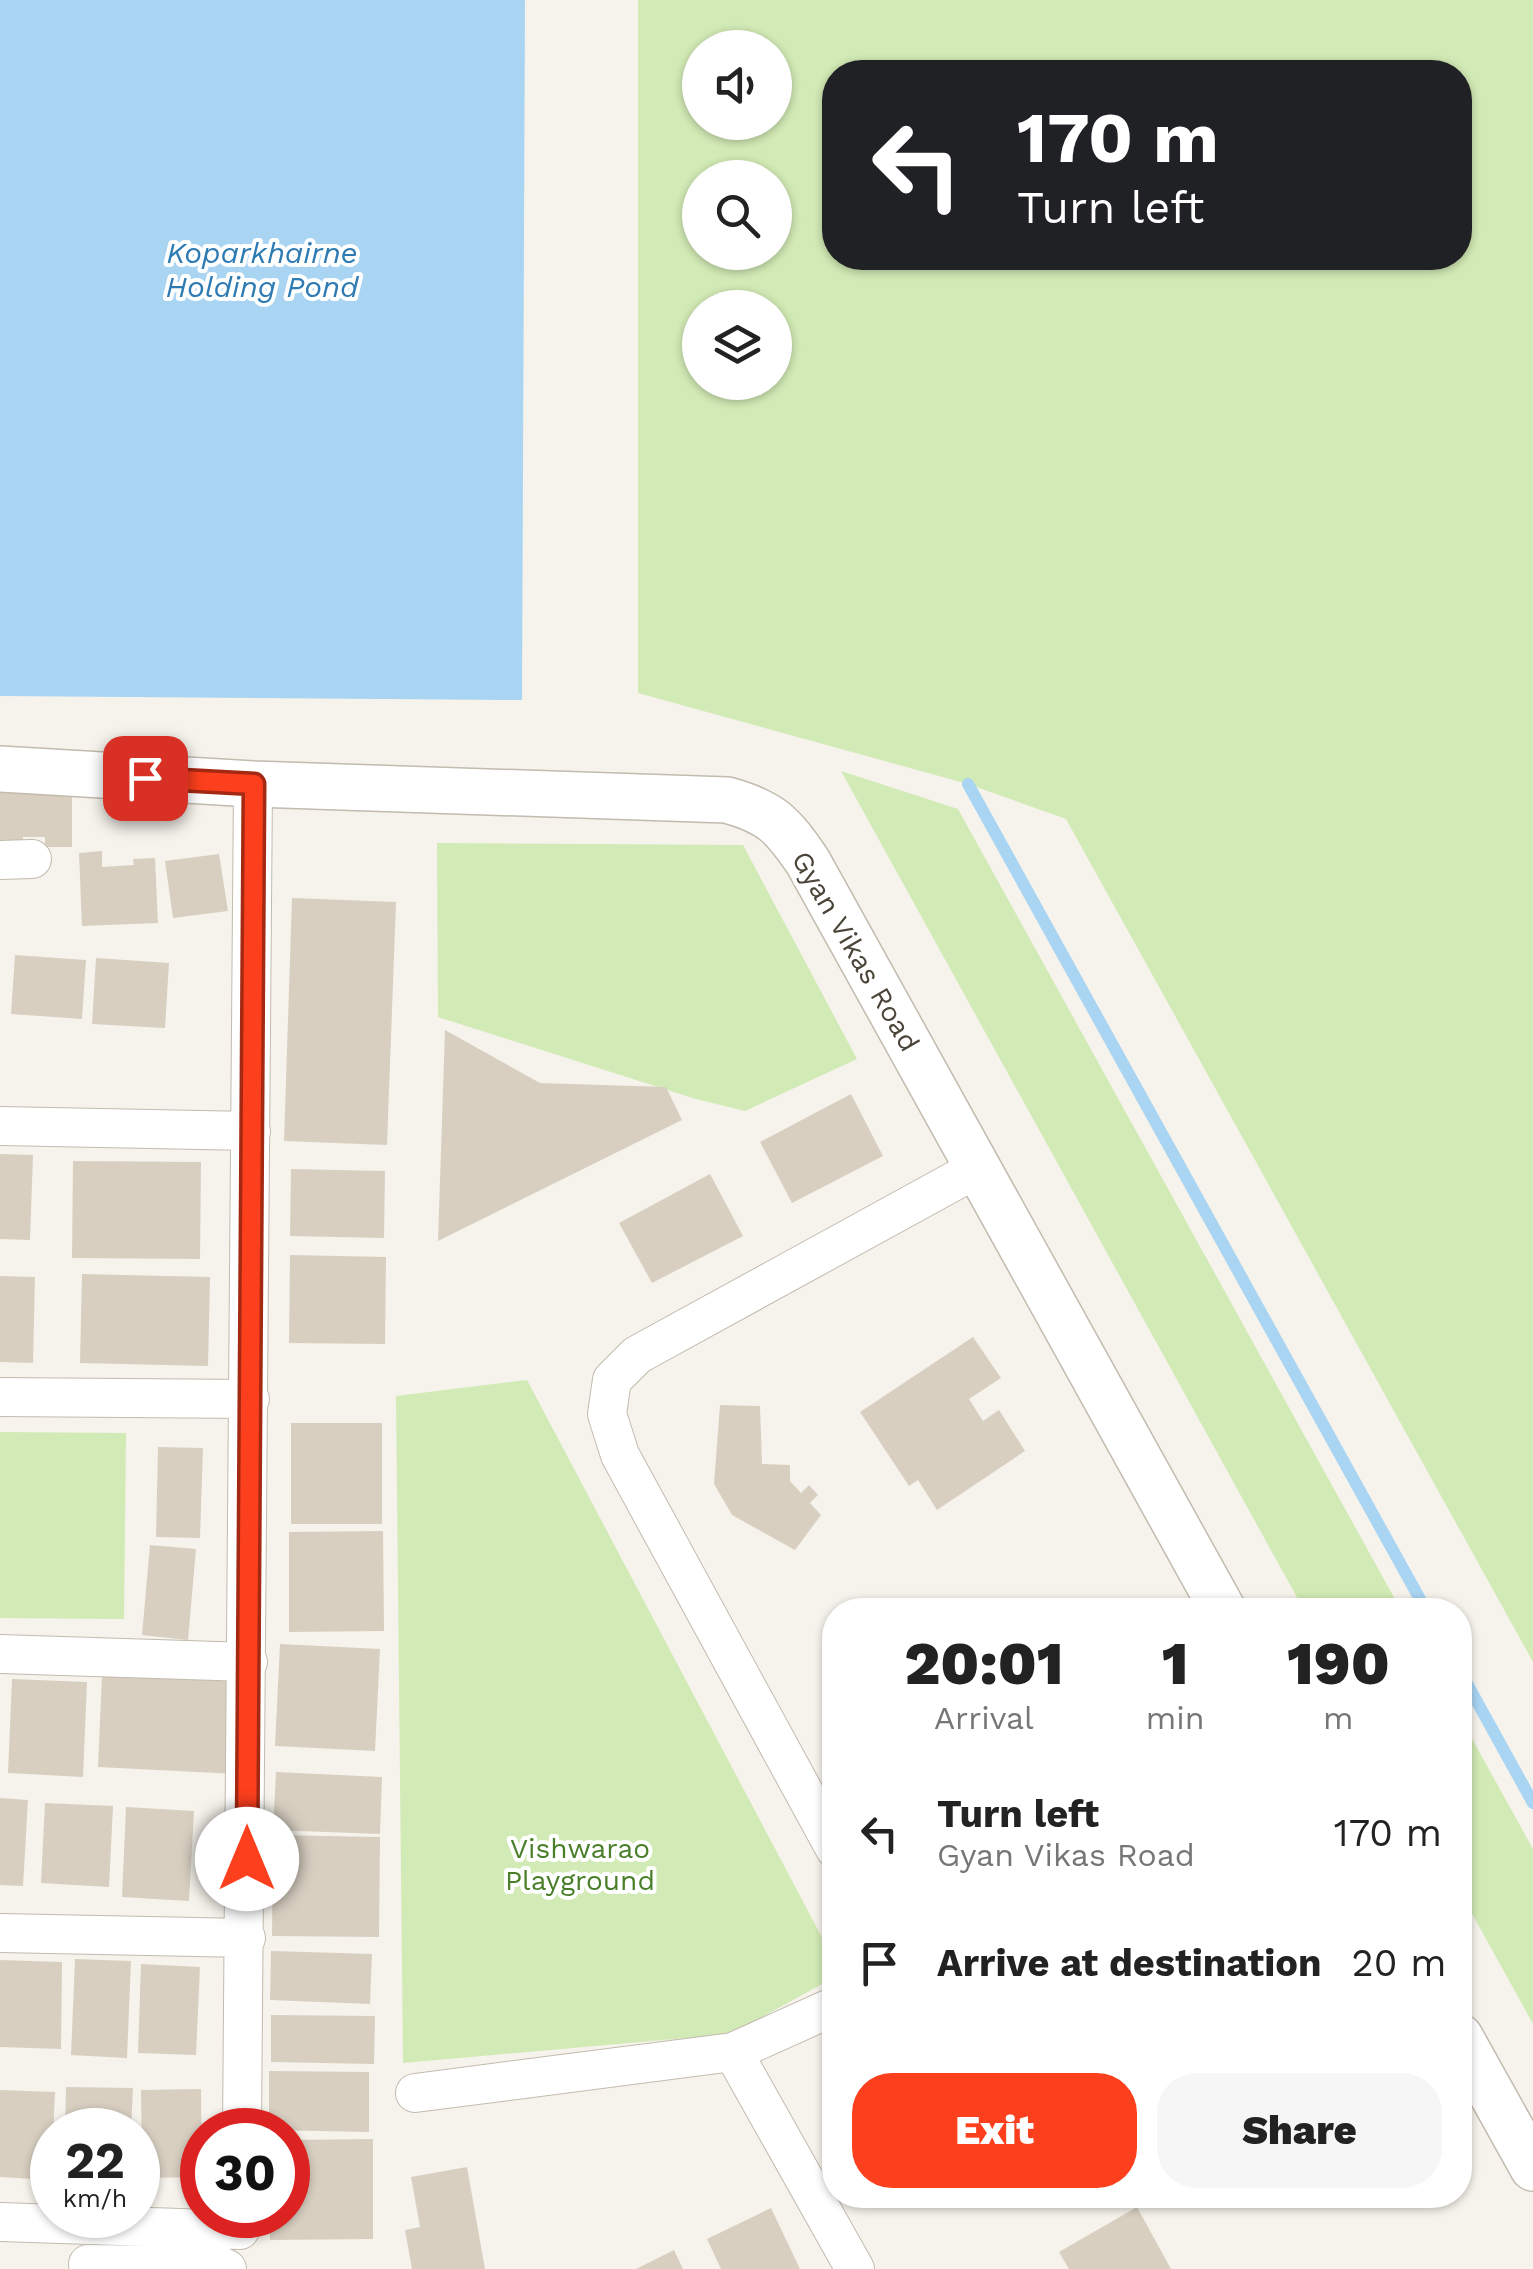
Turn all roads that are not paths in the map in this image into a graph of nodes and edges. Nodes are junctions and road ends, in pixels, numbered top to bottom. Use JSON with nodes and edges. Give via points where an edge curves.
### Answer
{"nodes":[{"id":1,"x":0,"y":770,"type":"edge"},
{"id":2,"x":254,"y":784,"type":"junction"},
{"id":3,"x":0,"y":1126,"type":"edge"},
{"id":4,"x":251,"y":1131,"type":"junction"},
{"id":5,"x":978,"y":1168,"type":"junction"},
{"id":6,"x":0,"y":1397,"type":"edge"},
{"id":7,"x":250,"y":1399,"type":"junction"},
{"id":8,"x":1216,"y":1598,"type":"edge"},
{"id":9,"x":0,"y":1654,"type":"edge"},
{"id":10,"x":248,"y":1662,"type":"junction"},
{"id":11,"x":822,"y":1825,"type":"edge"},
{"id":12,"x":0,"y":1933,"type":"edge"},
{"id":13,"x":246,"y":1938,"type":"junction"},
{"id":14,"x":822,"y":2012,"type":"edge"},
{"id":15,"x":734,"y":2052,"type":"junction"},
{"id":16,"x":1472,"y":2059,"type":"edge"},
{"id":17,"x":415,"y":2093,"type":"dead end"},
{"id":18,"x":242,"y":2108,"type":"edge"},
{"id":19,"x":1533,"y":2168,"type":"edge"},
{"id":20,"x":0,"y":2222,"type":"edge"},
{"id":21,"x":30,"y":2223,"type":"edge"},
{"id":22,"x":87,"y":2238,"type":"edge"},
{"id":23,"x":240,"y":2238,"type":"edge"},
{"id":24,"x":88,"y":2266,"type":"edge"},
{"id":25,"x":227,"y":2269,"type":"edge"},
{"id":26,"x":239,"y":2269,"type":"edge"},
{"id":27,"x":854,"y":2269,"type":"edge"}],
"edges":[{"from":1,"to":2,"type":"street","name":"Gyan Vikas Road"},
{"from":2,"to":4,"type":"street"},
{"from":2,"to":5,"type":"street","name":"Gyan Vikas Road","via":[[726,800],[756,808],[784,827],[808,862]]},
{"from":3,"to":4,"type":"street"},
{"from":4,"to":7,"type":"street"},
{"from":5,"to":8,"type":"street","name":"Gyan Vikas Road"},
{"from":5,"to":11,"type":"street","via":[[637,1355],[612,1380],[607,1414],[620,1455]]},
{"from":6,"to":7,"type":"street"},
{"from":7,"to":10,"type":"street"},
{"from":9,"to":10,"type":"street"},
{"from":10,"to":13,"type":"street"},
{"from":12,"to":13,"type":"street"},
{"from":13,"to":18,"type":"street"},
{"from":14,"to":15,"type":"street"},
{"from":15,"to":17,"type":"street"},
{"from":15,"to":27,"type":"street"},
{"from":16,"to":19,"type":"street"},
{"from":20,"to":21,"type":"street"},
{"from":22,"to":24,"type":"street"},
{"from":23,"to":26,"type":"street"},
{"from":24,"to":25,"type":"street"}]}
